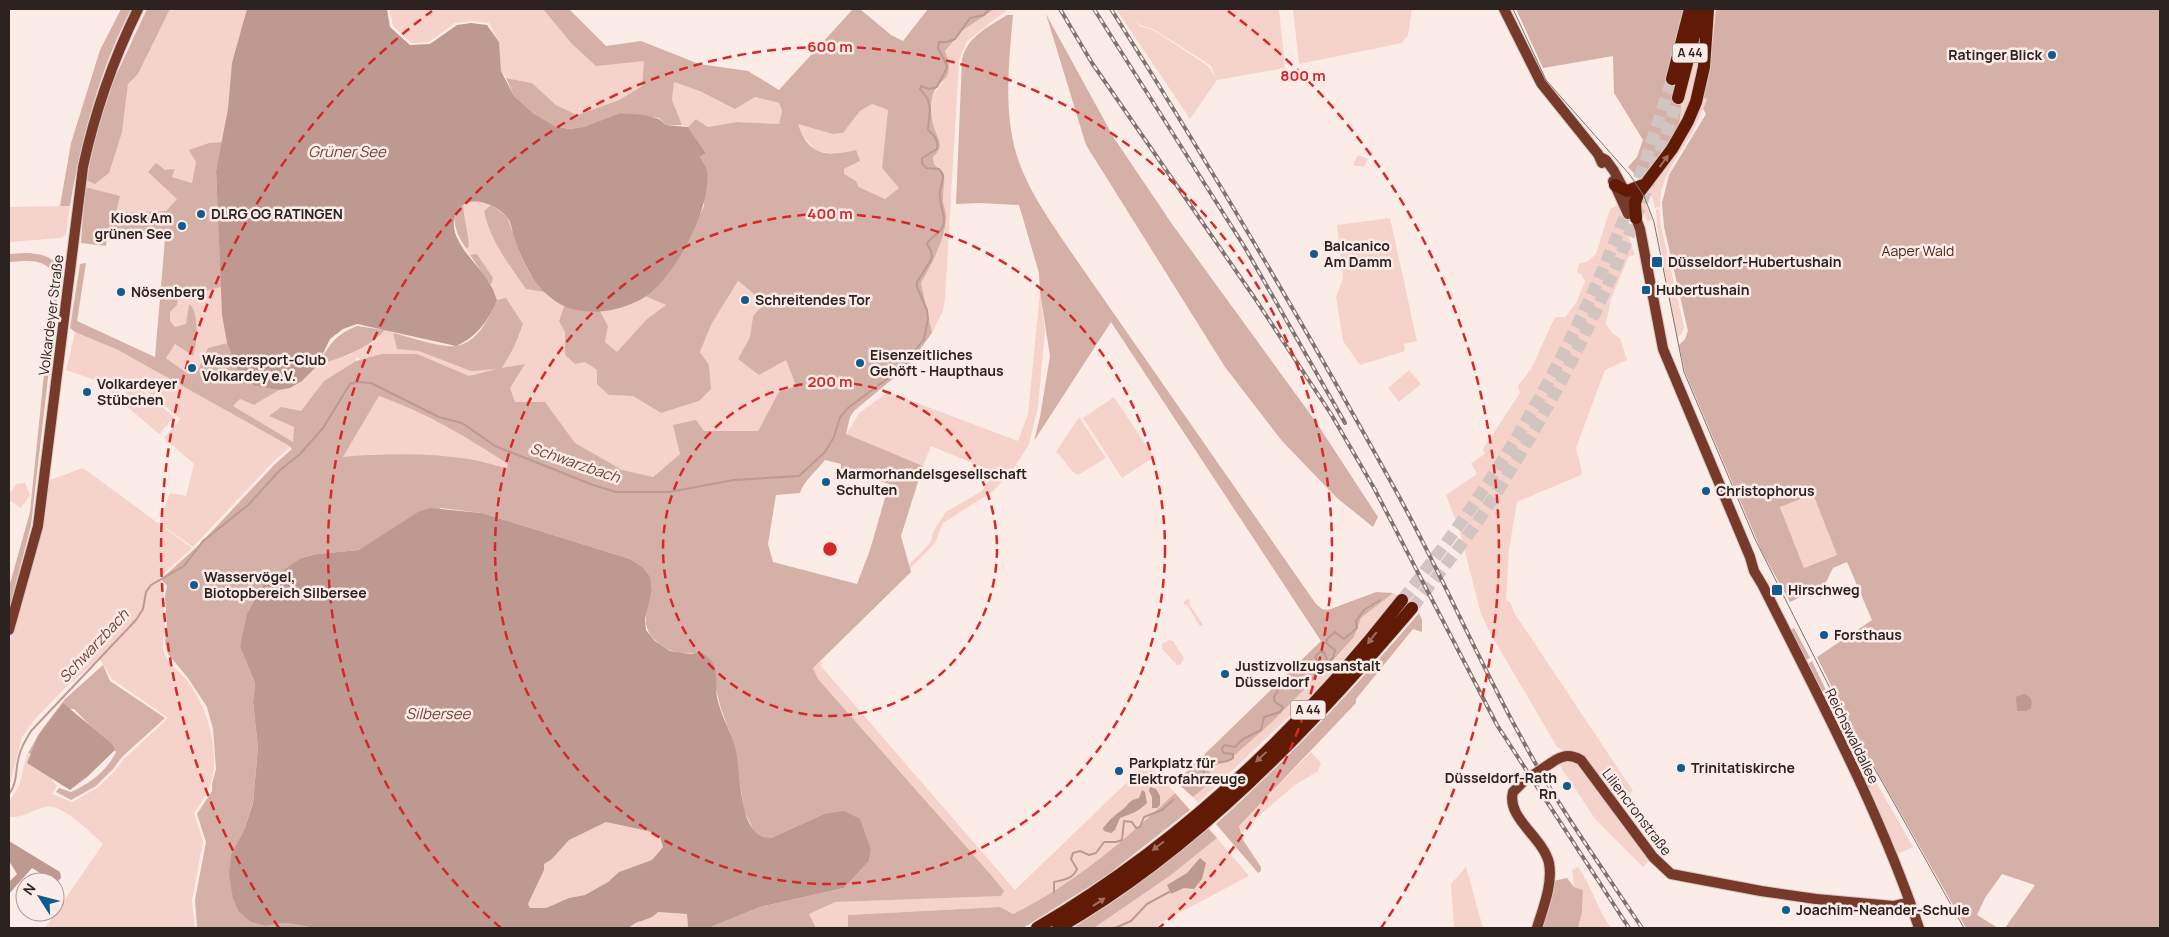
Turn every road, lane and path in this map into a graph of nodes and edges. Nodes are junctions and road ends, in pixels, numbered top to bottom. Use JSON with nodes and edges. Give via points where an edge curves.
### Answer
{"nodes":[{"id":1,"x":138,"y":9,"type":"edge"},
{"id":2,"x":1504,"y":9,"type":"edge"},
{"id":3,"x":1690,"y":9,"type":"edge"},
{"id":4,"x":1701,"y":9,"type":"edge"},
{"id":5,"x":1708,"y":9,"type":"edge"},
{"id":6,"x":1672,"y":79,"type":"tunnel mouth"},
{"id":7,"x":1678,"y":98,"type":"tunnel mouth"},
{"id":8,"x":1644,"y":185,"type":"junction"},
{"id":9,"x":1620,"y":188,"type":"junction"},
{"id":10,"x":1636,"y":218,"type":"junction"},
{"id":11,"x":1641,"y":239,"type":"junction"},
{"id":12,"x":1402,"y":600,"type":"tunnel mouth"},
{"id":13,"x":1412,"y":608,"type":"tunnel mouth"},
{"id":14,"x":9,"y":630,"type":"edge"},
{"id":15,"x":1203,"y":816,"type":"junction"},
{"id":16,"x":1910,"y":902,"type":"junction"},
{"id":17,"x":1037,"y":928,"type":"edge"},
{"id":18,"x":1058,"y":928,"type":"edge"},
{"id":19,"x":1537,"y":928,"type":"edge"},
{"id":20,"x":1919,"y":928,"type":"edge"}],
"edges":[{"from":1,"to":14,"type":"main road","name":"Volkardeyer Straße","via":[[106,82],[83,167],[38,526]]},
{"from":2,"to":9,"type":"main road","name":"Reichswaldallee","via":[[1541,83],[1600,157]]},
{"from":3,"to":6,"type":"highway","number":"A 44"},
{"from":4,"to":7,"type":"highway","number":"A 44"},
{"from":8,"to":5,"type":"highway","one_way":true,"via":[[1672,149],[1692,112],[1704,67]]},
{"from":8,"to":9,"type":"highway","via":[[1630,190]]},
{"from":8,"to":10,"type":"highway","via":[[1636,199]]},
{"from":9,"to":10,"type":"main road","name":"Reichswaldallee"},
{"from":9,"to":11,"type":"main road","name":"Reichswaldallee"},
{"from":10,"to":11,"type":"main road","name":"Reichswaldallee"},
{"from":11,"to":16,"type":"main road","name":"Reichswaldallee","via":[[1663,349],[1750,557],[1857,777]]},
{"from":12,"to":15,"type":"highway","number":"A 44","one_way":true,"via":[[1316,702]]},
{"from":13,"to":15,"type":"highway","number":"A 44","via":[[1324,709],[1274,759]]},
{"from":15,"to":17,"type":"highway","number":"A 44","one_way":true},
{"from":18,"to":15,"type":"highway","number":"A 44","one_way":true,"via":[[1124,885]]},
{"from":16,"to":19,"type":"main road","name":"Liliencronstraße","bridge":true,"via":[[1893,906],[1825,900],[1671,874],[1652,857],[1583,762],[1565,756],[1524,781],[1513,792],[1513,808],[1544,851],[1549,866],[1550,877]]},
{"from":16,"to":20,"type":"main road","name":"Reichswaldallee"}]}
